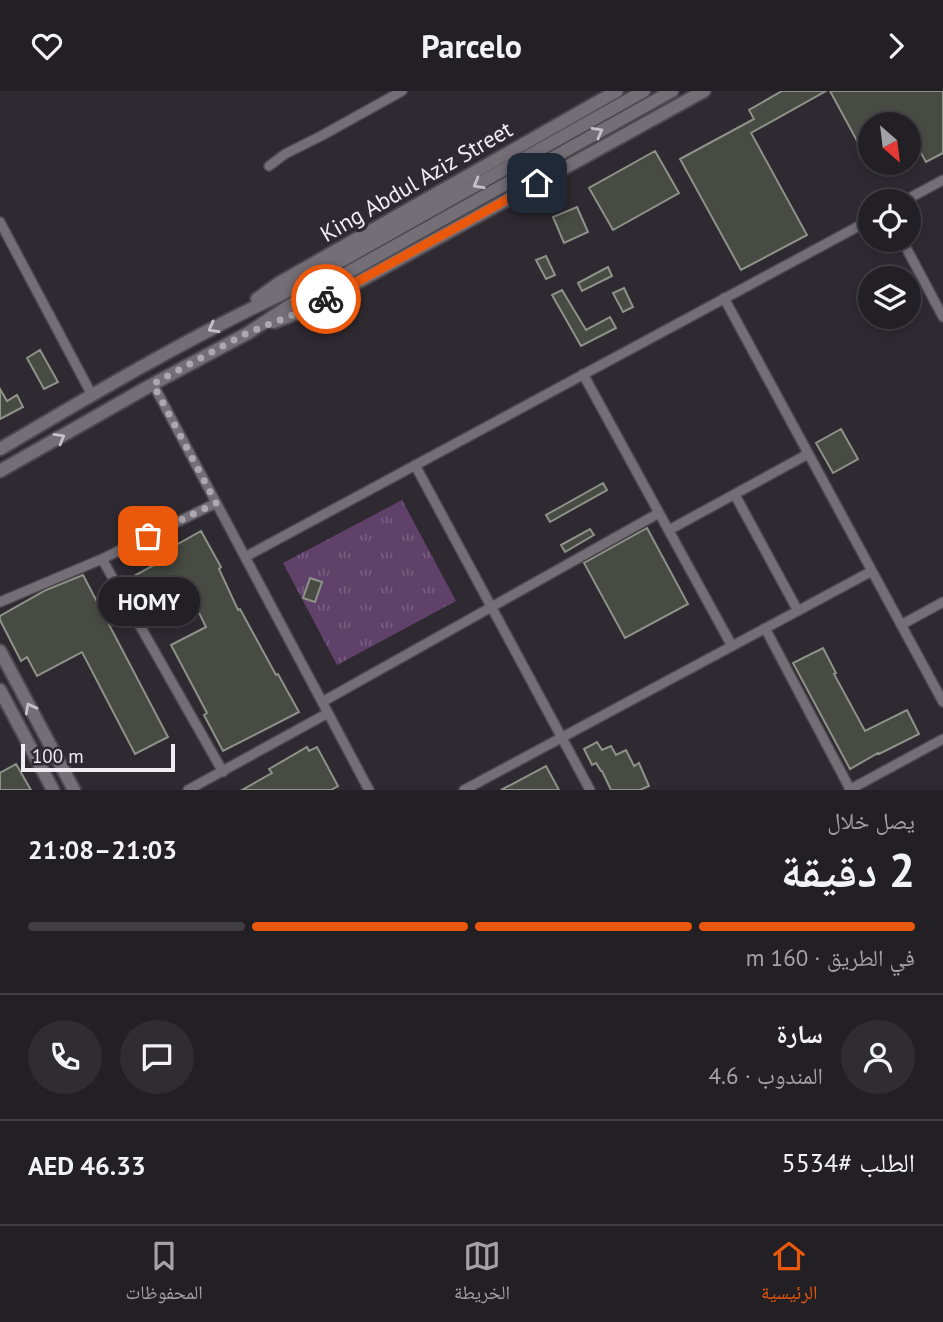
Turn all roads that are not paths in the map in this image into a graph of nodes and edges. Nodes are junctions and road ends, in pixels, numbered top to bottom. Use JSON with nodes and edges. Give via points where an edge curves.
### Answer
{"nodes":[{"id":1,"x":402,"y":91,"type":"edge"},
{"id":2,"x":617,"y":91,"type":"edge"},
{"id":3,"x":644,"y":91,"type":"edge"},
{"id":4,"x":673,"y":91,"type":"edge"},
{"id":5,"x":704,"y":91,"type":"edge"},
{"id":6,"x":269,"y":166,"type":"dead end"},
{"id":7,"x":943,"y":180,"type":"edge"},
{"id":8,"x":921,"y":192,"type":"edge"},
{"id":9,"x":0,"y":222,"type":"edge"},
{"id":10,"x":858,"y":225,"type":"edge"},
{"id":11,"x":908,"y":252,"type":"edge"},
{"id":12,"x":724,"y":298,"type":"junction"},
{"id":13,"x":239,"y":314,"type":"junction"},
{"id":14,"x":943,"y":317,"type":"edge"},
{"id":15,"x":248,"y":333,"type":"junction"},
{"id":16,"x":583,"y":374,"type":"junction"},
{"id":17,"x":153,"y":384,"type":"junction"},
{"id":18,"x":92,"y":395,"type":"junction"},
{"id":19,"x":0,"y":449,"type":"edge"},
{"id":20,"x":808,"y":454,"type":"junction"},
{"id":21,"x":415,"y":465,"type":"junction"},
{"id":22,"x":0,"y":471,"type":"edge"},
{"id":23,"x":734,"y":495,"type":"junction"},
{"id":24,"x":216,"y":503,"type":"junction"},
{"id":25,"x":659,"y":513,"type":"junction"},
{"id":26,"x":669,"y":530,"type":"junction"},
{"id":27,"x":245,"y":557,"type":"junction"},
{"id":28,"x":102,"y":559,"type":"junction"},
{"id":29,"x":872,"y":571,"type":"junction"},
{"id":30,"x":0,"y":602,"type":"edge"},
{"id":31,"x":943,"y":602,"type":"edge"},
{"id":32,"x":491,"y":607,"type":"junction"},
{"id":33,"x":797,"y":611,"type":"junction"},
{"id":34,"x":901,"y":625,"type":"junction"},
{"id":35,"x":765,"y":628,"type":"junction"},
{"id":36,"x":732,"y":646,"type":"junction"},
{"id":37,"x":0,"y":651,"type":"edge"},
{"id":38,"x":0,"y":690,"type":"edge"},
{"id":39,"x":322,"y":702,"type":"junction"},
{"id":40,"x":943,"y":702,"type":"edge"},
{"id":41,"x":328,"y":713,"type":"junction"},
{"id":42,"x":562,"y":738,"type":"junction"},
{"id":43,"x":943,"y":739,"type":"edge"},
{"id":44,"x":223,"y":772,"type":"junction"},
{"id":45,"x":53,"y":790,"type":"edge"},
{"id":46,"x":74,"y":790,"type":"edge"},
{"id":47,"x":188,"y":790,"type":"edge"},
{"id":48,"x":369,"y":790,"type":"edge"},
{"id":49,"x":464,"y":790,"type":"edge"},
{"id":50,"x":590,"y":790,"type":"edge"},
{"id":51,"x":849,"y":790,"type":"edge"}],
"edges":[{"from":1,"to":6,"type":"street"},
{"from":2,"to":13,"type":"street","name":"King Abdul Aziz Street","via":[[279,283]]},
{"from":3,"to":13,"type":"street","name":"King Abdul Aziz Street","one_way":true},
{"from":15,"to":4,"type":"street","name":"King Abdul Aziz Street","one_way":true,"via":[[295,302]]},
{"from":5,"to":15,"type":"street","name":"King Abdul Aziz Street","via":[[358,282]]},
{"from":7,"to":8,"type":"street"},
{"from":9,"to":18,"type":"street"},
{"from":10,"to":12,"type":"street"},
{"from":11,"to":14,"type":"street"},
{"from":12,"to":16,"type":"street"},
{"from":12,"to":20,"type":"street"},
{"from":13,"to":18,"type":"street","name":"King Abdul Aziz Street","one_way":true},
{"from":15,"to":17,"type":"street","name":"King Abdul Aziz Street"},
{"from":16,"to":21,"type":"street"},
{"from":16,"to":25,"type":"street"},
{"from":22,"to":17,"type":"street","name":"King Abdul Aziz Street","one_way":true},
{"from":17,"to":24,"type":"street"},
{"from":18,"to":19,"type":"street","name":"King Abdul Aziz Street"},
{"from":20,"to":23,"type":"street"},
{"from":20,"to":29,"type":"street"},
{"from":21,"to":27,"type":"street"},
{"from":21,"to":32,"type":"street"},
{"from":23,"to":26,"type":"street"},
{"from":23,"to":33,"type":"street"},
{"from":24,"to":27,"type":"street"},
{"from":24,"to":28,"type":"street"},
{"from":25,"to":26,"type":"street"},
{"from":25,"to":32,"type":"street"},
{"from":26,"to":36,"type":"street"},
{"from":27,"to":39,"type":"street"},
{"from":28,"to":30,"type":"street"},
{"from":28,"to":44,"type":"street"},
{"from":29,"to":33,"type":"street"},
{"from":29,"to":34,"type":"street"},
{"from":31,"to":34,"type":"street"},
{"from":32,"to":39,"type":"street"},
{"from":32,"to":42,"type":"street"},
{"from":33,"to":35,"type":"street"},
{"from":34,"to":40,"type":"street"},
{"from":35,"to":36,"type":"street"},
{"from":35,"to":51,"type":"street"},
{"from":36,"to":42,"type":"street"},
{"from":46,"to":37,"type":"street","one_way":true},
{"from":38,"to":45,"type":"street"},
{"from":39,"to":41,"type":"street"},
{"from":41,"to":44,"type":"street"},
{"from":41,"to":48,"type":"street"},
{"from":42,"to":49,"type":"street"},
{"from":42,"to":50,"type":"street"},
{"from":43,"to":51,"type":"street"},
{"from":44,"to":47,"type":"street"}]}
